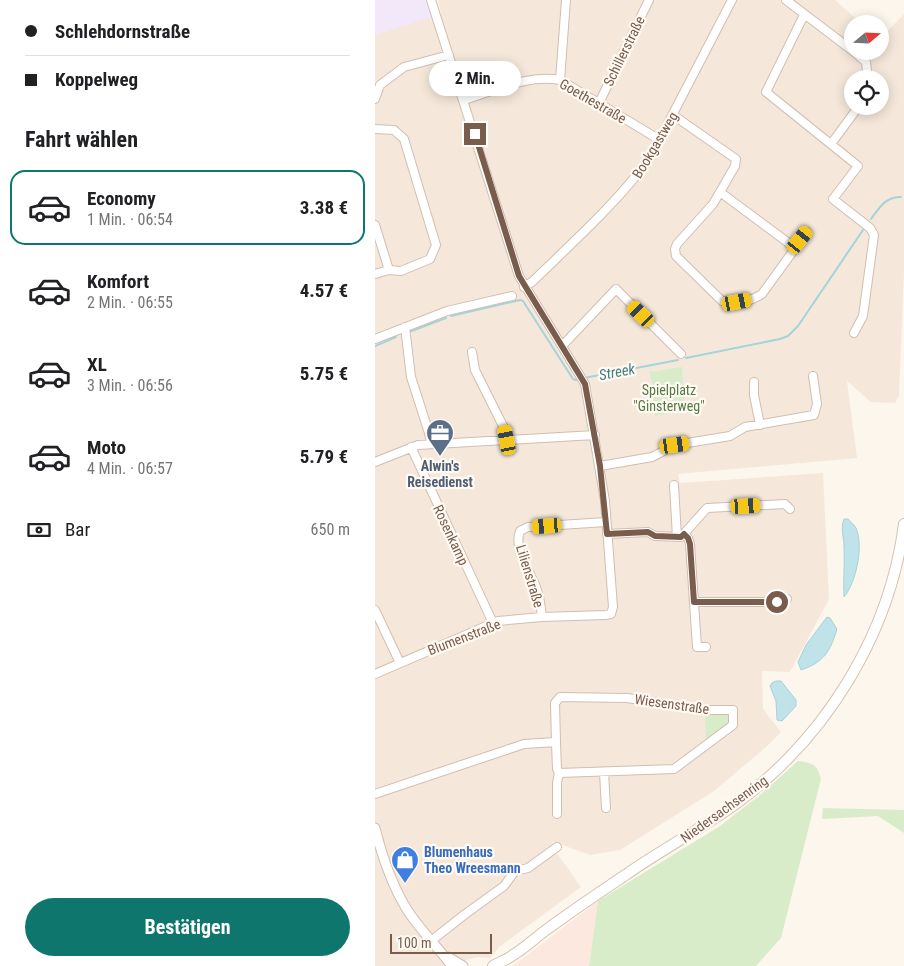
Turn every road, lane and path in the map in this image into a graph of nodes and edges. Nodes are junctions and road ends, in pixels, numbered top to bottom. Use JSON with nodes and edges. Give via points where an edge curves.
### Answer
{"nodes":[{"id":1,"x":431,"y":0,"type":"edge"},
{"id":2,"x":566,"y":0,"type":"edge"},
{"id":3,"x":649,"y":0,"type":"edge"},
{"id":4,"x":732,"y":0,"type":"edge"},
{"id":5,"x":786,"y":0,"type":"edge"},
{"id":6,"x":805,"y":15,"type":"junction"},
{"id":7,"x":844,"y":44,"type":"edge"},
{"id":8,"x":449,"y":55,"type":"junction"},
{"id":9,"x":560,"y":80,"type":"junction"},
{"id":10,"x":375,"y":99,"type":"edge"},
{"id":11,"x":464,"y":100,"type":"junction"},
{"id":12,"x":599,"y":103,"type":"junction"},
{"id":13,"x":673,"y":114,"type":"junction"},
{"id":14,"x":852,"y":115,"type":"edge"},
{"id":15,"x":375,"y":129,"type":"edge"},
{"id":16,"x":660,"y":140,"type":"junction"},
{"id":17,"x":831,"y":144,"type":"junction"},
{"id":18,"x":720,"y":192,"type":"junction"},
{"id":19,"x":375,"y":225,"type":"edge"},
{"id":20,"x":807,"y":232,"type":"dead end"},
{"id":21,"x":794,"y":247,"type":"junction"},
{"id":22,"x":389,"y":270,"type":"junction"},
{"id":23,"x":375,"y":274,"type":"edge"},
{"id":24,"x":525,"y":288,"type":"junction"},
{"id":25,"x":512,"y":296,"type":"dead end"},
{"id":26,"x":405,"y":327,"type":"junction"},
{"id":27,"x":854,"y":333,"type":"dead end"},
{"id":28,"x":375,"y":339,"type":"edge"},
{"id":29,"x":562,"y":346,"type":"junction"},
{"id":30,"x":472,"y":352,"type":"dead end"},
{"id":31,"x":681,"y":354,"type":"dead end"},
{"id":32,"x":813,"y":376,"type":"dead end"},
{"id":33,"x":754,"y":382,"type":"dead end"},
{"id":34,"x":760,"y":425,"type":"junction"},
{"id":35,"x":595,"y":435,"type":"junction"},
{"id":36,"x":507,"y":440,"type":"junction"},
{"id":37,"x":431,"y":444,"type":"junction"},
{"id":38,"x":411,"y":447,"type":"junction"},
{"id":39,"x":375,"y":462,"type":"edge"},
{"id":40,"x":600,"y":466,"type":"junction"},
{"id":41,"x":674,"y":485,"type":"dead end"},
{"id":42,"x":790,"y":509,"type":"dead end"},
{"id":43,"x":606,"y":522,"type":"junction"},
{"id":44,"x":904,"y":524,"type":"edge"},
{"id":45,"x":607,"y":534,"type":"junction"},
{"id":46,"x":680,"y":535,"type":"junction"},
{"id":47,"x":787,"y":599,"type":"dead end"},
{"id":48,"x":694,"y":602,"type":"junction"},
{"id":49,"x":375,"y":610,"type":"edge"},
{"id":50,"x":542,"y":618,"type":"junction"},
{"id":51,"x":493,"y":623,"type":"junction"},
{"id":52,"x":706,"y":647,"type":"dead end"},
{"id":53,"x":400,"y":663,"type":"junction"},
{"id":54,"x":375,"y":674,"type":"edge"},
{"id":55,"x":556,"y":742,"type":"junction"},
{"id":56,"x":605,"y":772,"type":"junction"},
{"id":57,"x":559,"y":773,"type":"junction"},
{"id":58,"x":375,"y":794,"type":"edge"},
{"id":59,"x":606,"y":808,"type":"dead end"},
{"id":60,"x":557,"y":814,"type":"dead end"},
{"id":61,"x":375,"y":828,"type":"edge"},
{"id":62,"x":557,"y":847,"type":"dead end"},
{"id":63,"x":431,"y":941,"type":"junction"},
{"id":64,"x":443,"y":955,"type":"junction"},
{"id":65,"x":512,"y":956,"type":"junction"},
{"id":66,"x":452,"y":966,"type":"edge"},
{"id":67,"x":463,"y":966,"type":"edge"},
{"id":68,"x":493,"y":966,"type":"edge"},
{"id":69,"x":504,"y":966,"type":"edge"}],
"edges":[{"from":1,"to":8,"type":"street"},
{"from":2,"to":9,"type":"street"},
{"from":3,"to":12,"type":"street","name":"Schillerstraße"},
{"from":4,"to":13,"type":"street","name":"Bookgastweg"},
{"from":5,"to":6,"type":"street"},
{"from":6,"to":7,"type":"street"},
{"from":6,"to":17,"type":"street","via":[[766,92]]},
{"from":8,"to":10,"type":"street","via":[[404,67],[380,85]]},
{"from":8,"to":11,"type":"street"},
{"from":9,"to":11,"type":"street","name":"Goethestraße","via":[[547,77],[532,79]]},
{"from":9,"to":12,"type":"street","name":"Goethestraße"},
{"from":11,"to":24,"type":"street"},
{"from":12,"to":16,"type":"street","name":"Goethestraße"},
{"from":13,"to":16,"type":"street","name":"Bookgastweg"},
{"from":13,"to":18,"type":"street","via":[[736,159]]},
{"from":14,"to":17,"type":"street"},
{"from":15,"to":22,"type":"street","via":[[394,130],[404,139],[436,245],[430,259],[401,271]]},
{"from":16,"to":24,"type":"street","name":"Bookgastweg","via":[[626,189]]},
{"from":17,"to":27,"type":"street","via":[[858,166],[833,199],[874,234],[863,316]]},
{"from":18,"to":21,"type":"street"},
{"from":18,"to":21,"type":"street","via":[[675,249],[676,256],[722,301],[728,304],[762,294]]},
{"from":19,"to":22,"type":"street"},
{"from":20,"to":21,"type":"street"},
{"from":22,"to":23,"type":"street"},
{"from":24,"to":29,"type":"street"},
{"from":25,"to":26,"type":"street","via":[[447,311]]},
{"from":26,"to":28,"type":"street"},
{"from":26,"to":37,"type":"street","via":[[411,377]]},
{"from":29,"to":31,"type":"street","via":[[615,289]]},
{"from":29,"to":35,"type":"street","via":[[587,391]]},
{"from":30,"to":36,"type":"street","via":[[475,370]]},
{"from":32,"to":34,"type":"street","via":[[817,404],[814,415]]},
{"from":33,"to":34,"type":"street"},
{"from":34,"to":40,"type":"street","via":[[745,427],[730,436],[675,445],[652,457]]},
{"from":35,"to":36,"type":"street"},
{"from":35,"to":40,"type":"street"},
{"from":36,"to":37,"type":"street"},
{"from":37,"to":38,"type":"street"},
{"from":38,"to":39,"type":"street"},
{"from":38,"to":51,"type":"street","name":"Rosenkamp"},
{"from":40,"to":43,"type":"street"},
{"from":41,"to":46,"type":"street"},
{"from":42,"to":46,"type":"street","via":[[785,504],[707,508]]},
{"from":43,"to":45,"type":"street"},
{"from":43,"to":50,"type":"street","name":"Lilienstraße","via":[[528,527],[520,531],[520,549],[541,601]]},
{"from":44,"to":65,"type":"main road","name":"Niedersachsenring","via":[[894,576],[867,648],[829,712],[790,758],[729,808],[627,874]]},
{"from":45,"to":46,"type":"street","via":[[648,532],[655,536]]},
{"from":45,"to":50,"type":"street","name":"Blumenstraße","via":[[611,614]]},
{"from":46,"to":48,"type":"street","via":[[688,538],[690,544]]},
{"from":47,"to":48,"type":"street","via":[[777,602]]},
{"from":48,"to":52,"type":"street","via":[[697,647]]},
{"from":49,"to":53,"type":"street"},
{"from":50,"to":51,"type":"street","name":"Blumenstraße"},
{"from":51,"to":53,"type":"street","name":"Blumenstraße"},
{"from":53,"to":54,"type":"street","name":"Blumenstraße"},
{"from":55,"to":56,"type":"street","name":"Wiesenstraße","via":[[555,703],[560,697],[627,698],[707,710],[733,710],[733,725],[674,769]]},
{"from":55,"to":57,"type":"street","name":"Wiesenstraße"},
{"from":55,"to":58,"type":"street","via":[[524,744]]},
{"from":56,"to":57,"type":"street","name":"Wiesenstraße"},
{"from":56,"to":59,"type":"street"},
{"from":57,"to":60,"type":"street","name":"Wiesenstraße"},
{"from":61,"to":63,"type":"street","via":[[395,887]]},
{"from":62,"to":63,"type":"street","via":[[528,868],[515,871],[504,886]]},
{"from":63,"to":64,"type":"street"},
{"from":64,"to":66,"type":"street"},
{"from":64,"to":67,"type":"street"},
{"from":65,"to":68,"type":"main road","name":"Niedersachsenring"},
{"from":65,"to":69,"type":"main road","name":"Niedersachsenring"}]}
